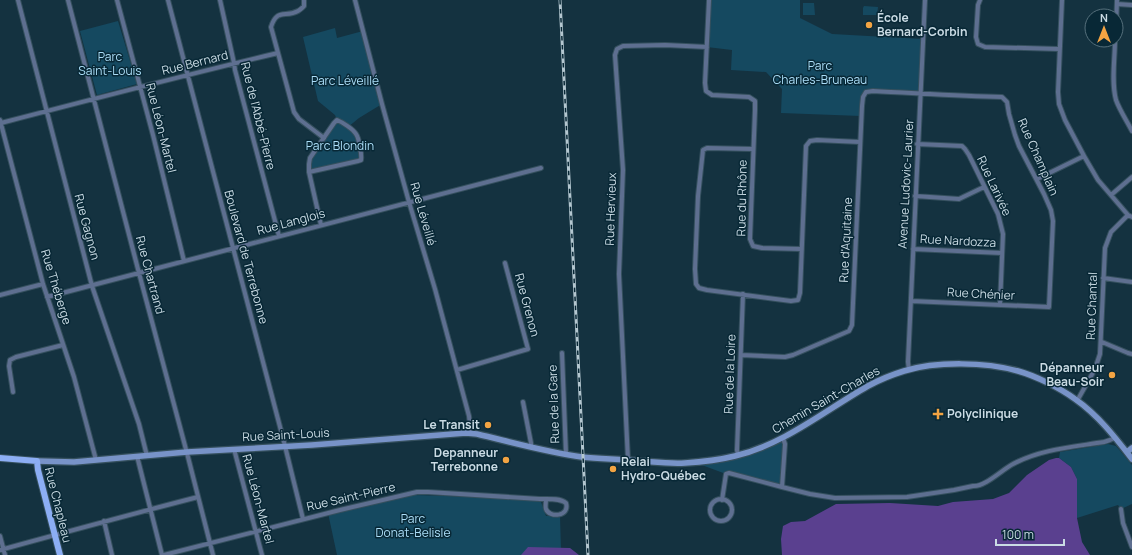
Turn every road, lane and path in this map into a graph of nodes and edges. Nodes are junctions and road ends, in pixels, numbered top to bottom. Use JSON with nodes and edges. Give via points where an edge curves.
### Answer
{"nodes":[{"id":1,"x":18,"y":0,"type":"edge"},
{"id":2,"x":68,"y":0,"type":"edge"},
{"id":3,"x":117,"y":0,"type":"edge"},
{"id":4,"x":168,"y":0,"type":"edge"},
{"id":5,"x":220,"y":0,"type":"edge"},
{"id":6,"x":304,"y":0,"type":"edge"},
{"id":7,"x":355,"y":0,"type":"edge"},
{"id":8,"x":709,"y":0,"type":"edge"},
{"id":9,"x":925,"y":0,"type":"edge"},
{"id":10,"x":980,"y":0,"type":"edge"},
{"id":11,"x":1062,"y":0,"type":"edge"},
{"id":12,"x":1117,"y":2,"type":"edge"},
{"id":13,"x":1132,"y":5,"type":"edge"},
{"id":14,"x":707,"y":47,"type":"junction"},
{"id":15,"x":1115,"y":48,"type":"edge"},
{"id":16,"x":1059,"y":49,"type":"junction"},
{"id":17,"x":278,"y":53,"type":"junction"},
{"id":18,"x":234,"y":63,"type":"junction"},
{"id":19,"x":188,"y":75,"type":"junction"},
{"id":20,"x":140,"y":88,"type":"junction"},
{"id":21,"x":920,"y":93,"type":"junction"},
{"id":22,"x":94,"y":99,"type":"junction"},
{"id":23,"x":47,"y":112,"type":"junction"},
{"id":24,"x":0,"y":121,"type":"edge"},
{"id":25,"x":1132,"y":131,"type":"edge"},
{"id":26,"x":324,"y":138,"type":"junction"},
{"id":27,"x":860,"y":142,"type":"junction"},
{"id":28,"x":917,"y":144,"type":"junction"},
{"id":29,"x":753,"y":149,"type":"junction"},
{"id":30,"x":1084,"y":156,"type":"junction"},
{"id":31,"x":541,"y":168,"type":"dead end"},
{"id":32,"x":309,"y":172,"type":"junction"},
{"id":33,"x":1132,"y":177,"type":"edge"},
{"id":34,"x":1037,"y":179,"type":"junction"},
{"id":35,"x":984,"y":187,"type":"junction"},
{"id":36,"x":1111,"y":195,"type":"junction"},
{"id":37,"x":915,"y":196,"type":"junction"},
{"id":38,"x":409,"y":202,"type":"junction"},
{"id":39,"x":1130,"y":216,"type":"edge"},
{"id":40,"x":321,"y":225,"type":"junction"},
{"id":41,"x":279,"y":236,"type":"junction"},
{"id":42,"x":233,"y":248,"type":"junction"},
{"id":43,"x":801,"y":249,"type":"junction"},
{"id":44,"x":913,"y":249,"type":"junction"},
{"id":45,"x":1002,"y":253,"type":"junction"},
{"id":46,"x":184,"y":261,"type":"junction"},
{"id":47,"x":505,"y":263,"type":"dead end"},
{"id":48,"x":139,"y":273,"type":"junction"},
{"id":49,"x":1103,"y":278,"type":"junction"},
{"id":50,"x":1132,"y":282,"type":"edge"},
{"id":51,"x":43,"y":284,"type":"junction"},
{"id":52,"x":92,"y":286,"type":"junction"},
{"id":53,"x":743,"y":294,"type":"junction"},
{"id":54,"x":0,"y":295,"type":"edge"},
{"id":55,"x":47,"y":297,"type":"junction"},
{"id":56,"x":911,"y":301,"type":"junction"},
{"id":57,"x":1000,"y":305,"type":"junction"},
{"id":58,"x":1049,"y":307,"type":"joint"},
{"id":59,"x":1102,"y":342,"type":"junction"},
{"id":60,"x":64,"y":345,"type":"junction"},
{"id":61,"x":562,"y":353,"type":"dead end"},
{"id":62,"x":1132,"y":354,"type":"edge"},
{"id":63,"x":741,"y":355,"type":"junction"},
{"id":64,"x":456,"y":370,"type":"junction"},
{"id":65,"x":910,"y":370,"type":"junction"},
{"id":66,"x":13,"y":392,"type":"dead end"},
{"id":67,"x":1077,"y":401,"type":"junction"},
{"id":68,"x":523,"y":402,"type":"dead end"},
{"id":69,"x":471,"y":434,"type":"junction"},
{"id":70,"x":783,"y":438,"type":"junction"},
{"id":71,"x":1115,"y":438,"type":"junction"},
{"id":72,"x":285,"y":447,"type":"junction"},
{"id":73,"x":531,"y":447,"type":"junction"},
{"id":74,"x":1132,"y":448,"type":"edge"},
{"id":75,"x":234,"y":449,"type":"junction"},
{"id":76,"x":186,"y":452,"type":"junction"},
{"id":77,"x":1127,"y":452,"type":"junction"},
{"id":78,"x":569,"y":455,"type":"junction"},
{"id":79,"x":738,"y":455,"type":"junction"},
{"id":80,"x":137,"y":456,"type":"junction"},
{"id":81,"x":147,"y":456,"type":"junction"},
{"id":82,"x":0,"y":458,"type":"edge"},
{"id":83,"x":1132,"y":459,"type":"edge"},
{"id":84,"x":96,"y":460,"type":"junction"},
{"id":85,"x":628,"y":460,"type":"junction"},
{"id":86,"x":37,"y":461,"type":"junction"},
{"id":87,"x":782,"y":487,"type":"junction"},
{"id":88,"x":198,"y":497,"type":"junction"},
{"id":89,"x":546,"y":499,"type":"junction"},
{"id":90,"x":722,"y":500,"type":"junction"},
{"id":91,"x":151,"y":509,"type":"junction"},
{"id":92,"x":1121,"y":509,"type":"dead end"},
{"id":93,"x":303,"y":519,"type":"junction"},
{"id":94,"x":104,"y":521,"type":"junction"},
{"id":95,"x":256,"y":531,"type":"junction"},
{"id":96,"x":0,"y":536,"type":"edge"},
{"id":97,"x":55,"y":536,"type":"junction"},
{"id":98,"x":209,"y":543,"type":"junction"},
{"id":99,"x":1132,"y":547,"type":"edge"},
{"id":100,"x":2,"y":550,"type":"edge"},
{"id":101,"x":5,"y":555,"type":"edge"},
{"id":102,"x":60,"y":555,"type":"edge"},
{"id":103,"x":112,"y":555,"type":"edge"},
{"id":104,"x":163,"y":555,"type":"edge"},
{"id":105,"x":213,"y":555,"type":"edge"},
{"id":106,"x":262,"y":555,"type":"edge"}],
"edges":[{"from":1,"to":23,"type":"street","name":"Rue Gagnon"},
{"from":2,"to":22,"type":"street","name":"Rue Chartrand"},
{"from":3,"to":20,"type":"street","name":"Rue Léon-Martel"},
{"from":4,"to":19,"type":"street","name":"Boulevard de Terrebonne"},
{"from":5,"to":18,"type":"street","name":"Rue de l'Abbé-Pierre"},
{"from":6,"to":17,"type":"street","via":[[304,6],[298,11],[278,15],[274,19],[272,27]]},
{"from":7,"to":38,"type":"street","name":"Rue Léveillé"},
{"from":8,"to":14,"type":"street"},
{"from":9,"to":21,"type":"street","name":"Avenue Ludovic-Laurier"},
{"from":10,"to":16,"type":"street","via":[[976,37],[978,44],[985,47]]},
{"from":11,"to":16,"type":"street"},
{"from":12,"to":13,"type":"street"},
{"from":14,"to":29,"type":"street","via":[[706,91],[712,95],[749,96],[755,101]]},
{"from":14,"to":85,"type":"street","name":"Rue Hervieux","via":[[623,46],[617,49],[615,55],[623,170],[619,274]]},
{"from":15,"to":25,"type":"street","via":[[1113,83],[1118,105]]},
{"from":16,"to":30,"type":"street","via":[[1059,104]]},
{"from":17,"to":18,"type":"street","name":"Rue Bernard"},
{"from":17,"to":26,"type":"street","via":[[294,112],[299,119]]},
{"from":18,"to":19,"type":"street","name":"Rue Bernard"},
{"from":18,"to":41,"type":"street","name":"Rue de l'Abbé-Pierre"},
{"from":19,"to":20,"type":"street","name":"Rue Bernard"},
{"from":19,"to":42,"type":"street","name":"Boulevard de Terrebonne"},
{"from":20,"to":22,"type":"street","name":"Rue Bernard"},
{"from":20,"to":46,"type":"street","name":"Rue Léon-Martel"},
{"from":21,"to":27,"type":"street","name":"Rue d'Aquitaine","via":[[866,92],[863,97]]},
{"from":21,"to":28,"type":"street","name":"Avenue Ludovic-Laurier"},
{"from":21,"to":34,"type":"street","name":"Rue Champlain","via":[[1002,97],[1007,102],[1020,146]]},
{"from":22,"to":23,"type":"street","name":"Rue Bernard"},
{"from":22,"to":48,"type":"street","name":"Rue Chartrand"},
{"from":23,"to":24,"type":"street","name":"Rue Bernard"},
{"from":23,"to":52,"type":"street","name":"Rue Gagnon"},
{"from":24,"to":51,"type":"street","name":"Rue Théberge"},
{"from":26,"to":32,"type":"street","via":[[310,158]]},
{"from":26,"to":32,"type":"street","via":[[337,120],[341,121],[357,134],[361,160]]},
{"from":27,"to":43,"type":"street","via":[[817,140],[810,141],[806,146]]},
{"from":27,"to":63,"type":"street","name":"Rue d'Aquitaine","via":[[852,325],[849,331],[794,355]]},
{"from":28,"to":35,"type":"street","name":"Rue Larivée","via":[[962,146]]},
{"from":28,"to":37,"type":"street","name":"Avenue Ludovic-Laurier"},
{"from":29,"to":43,"type":"street","name":"Rue du Rhône","via":[[750,239],[753,246]]},
{"from":29,"to":53,"type":"street","via":[[703,150],[698,196],[696,284],[699,288],[707,290]]},
{"from":30,"to":34,"type":"street"},
{"from":30,"to":36,"type":"street","via":[[1098,180]]},
{"from":31,"to":38,"type":"street","name":"Rue Langlois"},
{"from":32,"to":40,"type":"street"},
{"from":33,"to":36,"type":"street"},
{"from":34,"to":58,"type":"street","name":"Rue Champlain","via":[[1053,221]]},
{"from":35,"to":37,"type":"street","via":[[959,199]]},
{"from":35,"to":45,"type":"street","name":"Rue Larivée","via":[[998,214],[1003,234]]},
{"from":36,"to":39,"type":"street"},
{"from":37,"to":44,"type":"street","name":"Avenue Ludovic-Laurier"},
{"from":38,"to":40,"type":"street","name":"Rue Langlois"},
{"from":38,"to":64,"type":"street","name":"Rue Léveillé"},
{"from":39,"to":49,"type":"street","name":"Rue Chantal","via":[[1111,232],[1105,248]]},
{"from":40,"to":41,"type":"street","name":"Rue Langlois"},
{"from":41,"to":42,"type":"street","name":"Rue Langlois"},
{"from":42,"to":46,"type":"street","name":"Rue Langlois"},
{"from":42,"to":72,"type":"street","name":"Boulevard de Terrebonne"},
{"from":43,"to":53,"type":"street","via":[[798,300]]},
{"from":44,"to":45,"type":"street","name":"Rue Nardozza"},
{"from":44,"to":56,"type":"street","name":"Avenue Ludovic-Laurier"},
{"from":45,"to":57,"type":"street","name":"Rue Larivée"},
{"from":46,"to":48,"type":"street","name":"Rue Langlois"},
{"from":47,"to":64,"type":"street","name":"Rue Grenon","via":[[528,349]]},
{"from":48,"to":52,"type":"street","name":"Rue Langlois"},
{"from":48,"to":76,"type":"street","name":"Rue Chartrand"},
{"from":49,"to":50,"type":"street"},
{"from":49,"to":59,"type":"street","name":"Rue Chantal"},
{"from":51,"to":54,"type":"street"},
{"from":51,"to":55,"type":"street","name":"Rue Théberge"},
{"from":52,"to":55,"type":"street","name":"Rue Langlois"},
{"from":52,"to":81,"type":"street","name":"Rue Gagnon","via":[[139,424]]},
{"from":53,"to":63,"type":"street","name":"Rue de la Loire"},
{"from":55,"to":60,"type":"street","name":"Rue Théberge"},
{"from":56,"to":57,"type":"street","name":"Rue Chénier"},
{"from":56,"to":65,"type":"street","name":"Avenue Ludovic-Laurier","via":[[908,362]]},
{"from":57,"to":58,"type":"street","name":"Rue Chénier"},
{"from":59,"to":62,"type":"street"},
{"from":59,"to":67,"type":"street","name":"Rue Chantal","via":[[1095,369]]},
{"from":60,"to":66,"type":"street","via":[[10,360]]},
{"from":60,"to":84,"type":"street","name":"Rue Théberge"},
{"from":61,"to":78,"type":"street","name":"Rue de la Gare"},
{"from":63,"to":79,"type":"street","name":"Rue de la Loire"},
{"from":64,"to":69,"type":"street","name":"Rue Léveillé","via":[[469,416]]},
{"from":65,"to":67,"type":"main road","name":"Chemin Saint-Charles","via":[[964,364],[1013,370],[1046,383]]},
{"from":65,"to":70,"type":"main road","name":"Chemin Saint-Charles","via":[[889,376],[867,387]]},
{"from":67,"to":71,"type":"main road","name":"Chemin Saint-Charles","via":[[1100,420]]},
{"from":68,"to":73,"type":"street"},
{"from":69,"to":72,"type":"main road","name":"Rue Saint-Louis"},
{"from":69,"to":73,"type":"main road","name":"Rue Saint-Louis"},
{"from":70,"to":79,"type":"main road","name":"Chemin Saint-Charles"},
{"from":70,"to":87,"type":"street","via":[[785,444]]},
{"from":71,"to":77,"type":"main road","name":"Chemin Saint-Charles"},
{"from":71,"to":87,"type":"street","via":[[1038,454],[1013,464],[977,486],[929,494],[835,498]]},
{"from":72,"to":75,"type":"main road","name":"Rue Saint-Louis"},
{"from":72,"to":93,"type":"street","name":"Boulevard de Terrebonne"},
{"from":73,"to":78,"type":"main road","name":"Rue Saint-Louis"},
{"from":74,"to":77,"type":"main road"},
{"from":75,"to":76,"type":"main road","name":"Rue Saint-Louis"},
{"from":75,"to":95,"type":"street","name":"Rue Léon-Martel"},
{"from":76,"to":81,"type":"main road","name":"Rue Saint-Louis"},
{"from":76,"to":88,"type":"street","name":"Rue Chartrand"},
{"from":77,"to":83,"type":"main road","name":"Chemin Saint-Charles"},
{"from":78,"to":85,"type":"main road","name":"Chemin Saint-Charles"},
{"from":79,"to":85,"type":"main road","name":"Chemin Saint-Charles","via":[[683,463]]},
{"from":80,"to":81,"type":"main road","name":"Rue Saint-Louis"},
{"from":80,"to":84,"type":"main road","name":"Rue Saint-Louis"},
{"from":80,"to":91,"type":"street"},
{"from":82,"to":86,"type":"main road","name":"Rue Saint-Louis"},
{"from":84,"to":86,"type":"main road","name":"Rue Saint-Louis"},
{"from":86,"to":97,"type":"main road","name":"Rue Chapleau"},
{"from":87,"to":90,"type":"street","via":[[729,473],[726,474]]},
{"from":88,"to":91,"type":"street"},
{"from":88,"to":98,"type":"street","name":"Rue Chartrand"},
{"from":89,"to":89,"type":"street","name":"Rue Saint-Pierre","via":[[563,500],[566,503],[566,510],[560,514],[548,512]]},
{"from":89,"to":93,"type":"street","name":"Rue Saint-Pierre","via":[[417,492]]},
{"from":90,"to":90,"type":"street","via":[[712,504],[710,511],[713,518],[720,521],[729,518],[732,511],[728,502]]},
{"from":91,"to":94,"type":"street"},
{"from":91,"to":104,"type":"street"},
{"from":92,"to":99,"type":"street"},
{"from":93,"to":95,"type":"street","name":"Rue Saint-Pierre"},
{"from":94,"to":97,"type":"street"},
{"from":94,"to":103,"type":"street"},
{"from":95,"to":98,"type":"street","name":"Rue Saint-Pierre"},
{"from":95,"to":106,"type":"street","name":"Rue Léon-Martel"},
{"from":96,"to":100,"type":"street"},
{"from":97,"to":100,"type":"street"},
{"from":97,"to":102,"type":"main road","name":"Rue Chapleau"},
{"from":98,"to":104,"type":"street","name":"Rue Saint-Pierre"},
{"from":98,"to":105,"type":"street","name":"Rue Chartrand"},
{"from":100,"to":101,"type":"street"}]}
